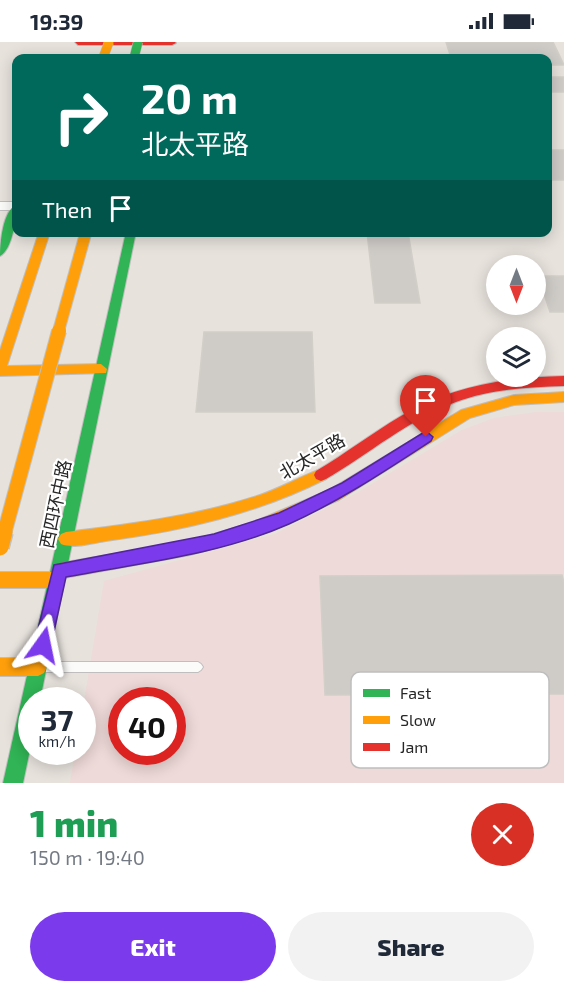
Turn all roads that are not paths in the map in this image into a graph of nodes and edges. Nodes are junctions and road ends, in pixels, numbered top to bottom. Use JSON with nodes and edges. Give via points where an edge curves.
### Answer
{"nodes":[{"id":1,"x":78,"y":42,"type":"edge"},
{"id":2,"x":172,"y":42,"type":"edge"},
{"id":3,"x":12,"y":218,"type":"edge"},
{"id":4,"x":43,"y":237,"type":"edge"},
{"id":5,"x":85,"y":237,"type":"edge"},
{"id":6,"x":130,"y":237,"type":"edge"},
{"id":7,"x":0,"y":252,"type":"edge"},
{"id":8,"x":101,"y":369,"type":"junction"},
{"id":9,"x":0,"y":370,"type":"edge"},
{"id":10,"x":564,"y":381,"type":"edge"},
{"id":11,"x":564,"y":397,"type":"edge"},
{"id":12,"x":66,"y":539,"type":"junction"},
{"id":13,"x":0,"y":547,"type":"edge"},
{"id":14,"x":58,"y":575,"type":"junction"},
{"id":15,"x":0,"y":580,"type":"edge"},
{"id":16,"x":0,"y":667,"type":"edge"},
{"id":17,"x":38,"y":667,"type":"junction"},
{"id":18,"x":198,"y":667,"type":"dead end"},
{"id":19,"x":13,"y":783,"type":"edge"}],
"edges":[{"from":1,"to":2,"type":"main road"},
{"from":3,"to":7,"type":"main road"},
{"from":4,"to":9,"type":"main road"},
{"from":5,"to":13,"type":"main road","bridge":true},
{"from":6,"to":8,"type":"main road","name":"西四环中路"},
{"from":8,"to":9,"type":"main road"},
{"from":8,"to":12,"type":"main road","name":"西四环中路"},
{"from":10,"to":12,"type":"main road","name":"北太平路","via":[[508,382],[458,394],[406,419],[308,482],[208,519],[145,531]]},
{"from":11,"to":14,"type":"main road","via":[[516,399],[483,407],[446,424],[347,488],[248,532]]},
{"from":12,"to":14,"type":"main road","name":"西四环中路"},
{"from":14,"to":15,"type":"main road"},
{"from":14,"to":17,"type":"main road","name":"西四环中路"},
{"from":16,"to":17,"type":"main road"},
{"from":17,"to":18,"type":"lane"},
{"from":17,"to":19,"type":"main road","name":"西四环中路","via":[[15,747]]}]}
